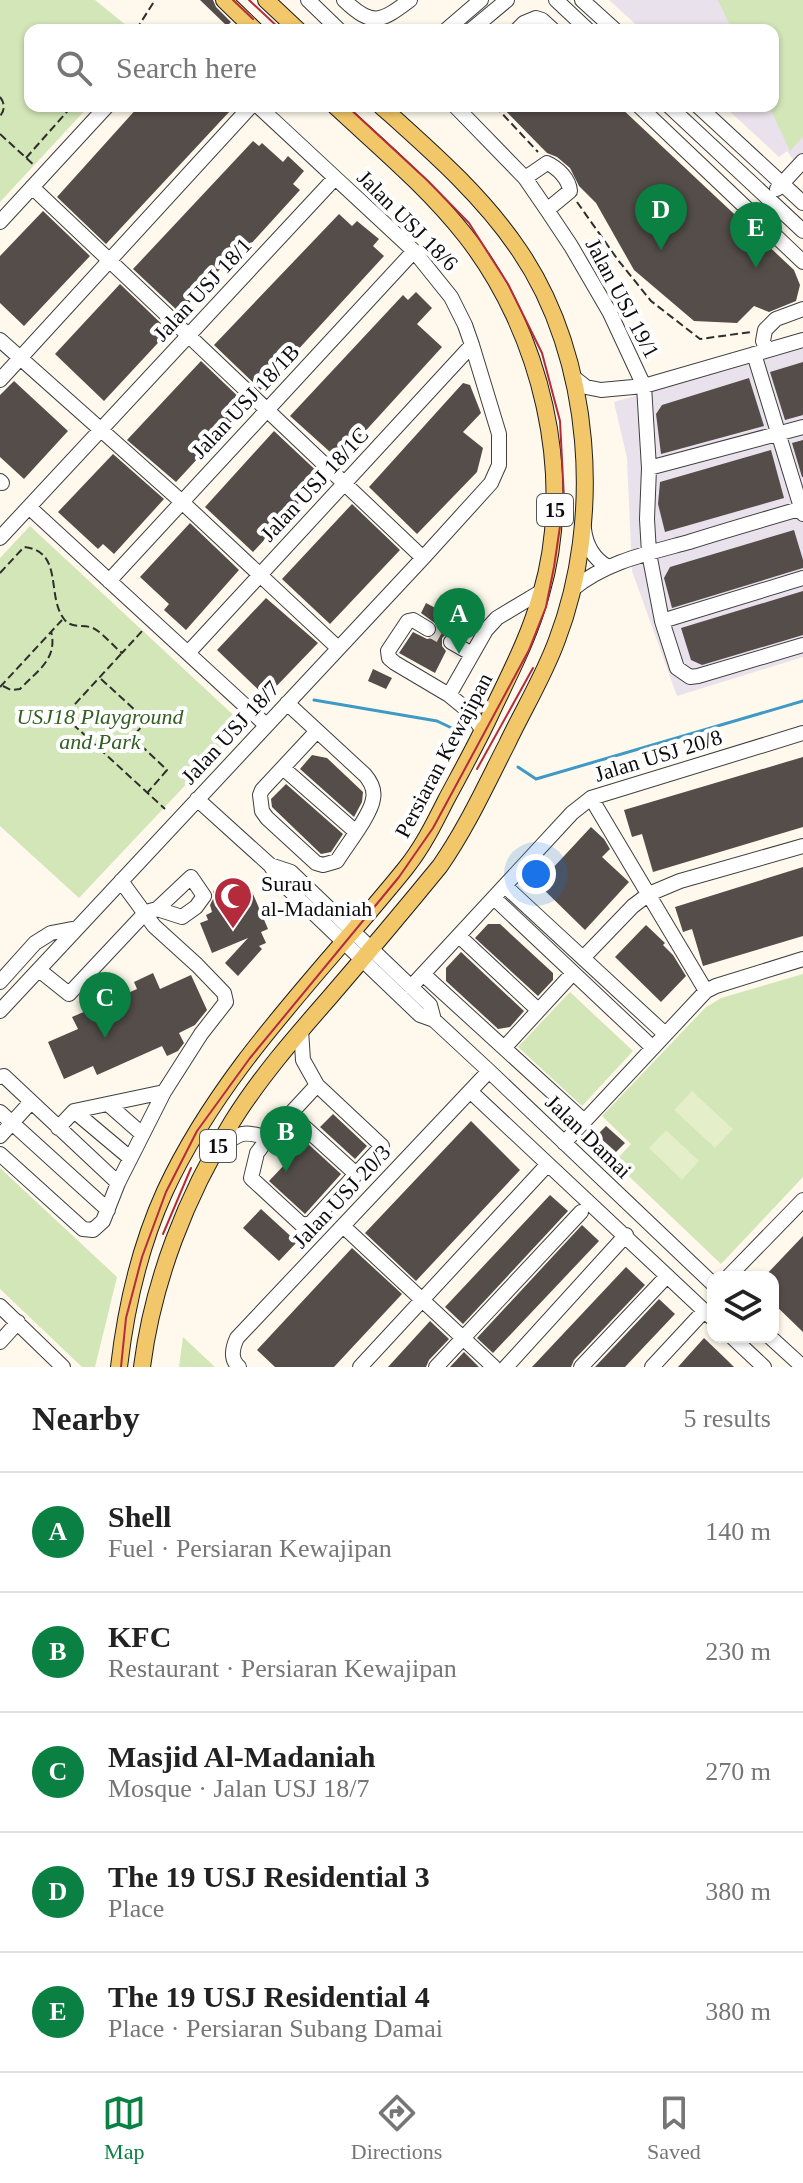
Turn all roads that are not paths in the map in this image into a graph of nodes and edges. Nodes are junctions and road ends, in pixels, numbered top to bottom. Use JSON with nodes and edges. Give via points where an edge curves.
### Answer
{"nodes":[{"id":1,"x":224,"y":0,"type":"edge"},
{"id":2,"x":266,"y":0,"type":"edge"},
{"id":3,"x":308,"y":0,"type":"edge"},
{"id":4,"x":344,"y":0,"type":"edge"},
{"id":5,"x":410,"y":0,"type":"edge"},
{"id":6,"x":481,"y":0,"type":"edge"},
{"id":7,"x":517,"y":0,"type":"edge"},
{"id":8,"x":543,"y":0,"type":"edge"},
{"id":9,"x":556,"y":0,"type":"edge"},
{"id":10,"x":582,"y":0,"type":"edge"},
{"id":11,"x":502,"y":4,"type":"edge"},
{"id":12,"x":594,"y":6,"type":"edge"},
{"id":13,"x":573,"y":16,"type":"junction"},
{"id":14,"x":249,"y":24,"type":"edge"},
{"id":15,"x":292,"y":24,"type":"edge"},
{"id":16,"x":333,"y":24,"type":"edge"},
{"id":17,"x":453,"y":24,"type":"edge"},
{"id":18,"x":478,"y":24,"type":"edge"},
{"id":19,"x":523,"y":24,"type":"edge"},
{"id":20,"x":546,"y":24,"type":"edge"},
{"id":21,"x":582,"y":24,"type":"edge"},
{"id":22,"x":610,"y":24,"type":"edge"},
{"id":23,"x":101,"y":112,"type":"edge"},
{"id":24,"x":246,"y":112,"type":"edge"},
{"id":25,"x":264,"y":112,"type":"edge"},
{"id":26,"x":341,"y":112,"type":"edge"},
{"id":27,"x":388,"y":112,"type":"edge"},
{"id":28,"x":402,"y":112,"type":"edge"},
{"id":29,"x":461,"y":112,"type":"edge"},
{"id":30,"x":645,"y":112,"type":"edge"},
{"id":31,"x":675,"y":112,"type":"edge"},
{"id":32,"x":705,"y":112,"type":"edge"},
{"id":33,"x":401,"y":124,"type":"junction"},
{"id":34,"x":803,"y":161,"type":"edge"},
{"id":35,"x":335,"y":178,"type":"junction"},
{"id":36,"x":525,"y":178,"type":"junction"},
{"id":37,"x":782,"y":183,"type":"junction"},
{"id":38,"x":32,"y":187,"type":"junction"},
{"id":39,"x":768,"y":198,"type":"junction"},
{"id":40,"x":803,"y":203,"type":"edge"},
{"id":41,"x":547,"y":210,"type":"junction"},
{"id":42,"x":0,"y":222,"type":"edge"},
{"id":43,"x":803,"y":231,"type":"edge"},
{"id":44,"x":414,"y":251,"type":"junction"},
{"id":45,"x":110,"y":260,"type":"junction"},
{"id":46,"x":803,"y":262,"type":"edge"},
{"id":47,"x":803,"y":309,"type":"edge"},
{"id":48,"x":189,"y":335,"type":"junction"},
{"id":49,"x":0,"y":340,"type":"edge"},
{"id":50,"x":803,"y":340,"type":"edge"},
{"id":51,"x":472,"y":345,"type":"junction"},
{"id":52,"x":761,"y":352,"type":"junction"},
{"id":53,"x":20,"y":358,"type":"junction"},
{"id":54,"x":572,"y":376,"type":"junction"},
{"id":55,"x":0,"y":380,"type":"edge"},
{"id":56,"x":644,"y":386,"type":"junction"},
{"id":57,"x":267,"y":410,"type":"junction"},
{"id":58,"x":803,"y":427,"type":"edge"},
{"id":59,"x":101,"y":430,"type":"junction"},
{"id":60,"x":778,"y":434,"type":"junction"},
{"id":61,"x":649,"y":468,"type":"junction"},
{"id":62,"x":345,"y":483,"type":"junction"},
{"id":63,"x":491,"y":483,"type":"joint"},
{"id":64,"x":182,"y":502,"type":"junction"},
{"id":65,"x":29,"y":507,"type":"junction"},
{"id":66,"x":802,"y":511,"type":"edge"},
{"id":67,"x":584,"y":524,"type":"junction"},
{"id":68,"x":0,"y":538,"type":"edge"},
{"id":69,"x":649,"y":553,"type":"junction"},
{"id":70,"x":423,"y":558,"type":"junction"},
{"id":71,"x":608,"y":567,"type":"junction"},
{"id":72,"x":260,"y":575,"type":"junction"},
{"id":73,"x":803,"y":578,"type":"edge"},
{"id":74,"x":109,"y":581,"type":"junction"},
{"id":75,"x":573,"y":589,"type":"junction"},
{"id":76,"x":542,"y":591,"type":"junction"},
{"id":77,"x":662,"y":621,"type":"junction"},
{"id":78,"x":428,"y":629,"type":"tunnel mouth"},
{"id":79,"x":451,"y":642,"type":"tunnel mouth"},
{"id":80,"x":803,"y":645,"type":"edge"},
{"id":81,"x":338,"y":648,"type":"junction"},
{"id":82,"x":188,"y":653,"type":"junction"},
{"id":83,"x":472,"y":654,"type":"junction"},
{"id":84,"x":449,"y":695,"type":"junction"},
{"id":85,"x":287,"y":703,"type":"junction"},
{"id":86,"x":266,"y":725,"type":"junction"},
{"id":87,"x":317,"y":731,"type":"junction"},
{"id":88,"x":483,"y":731,"type":"junction"},
{"id":89,"x":803,"y":733,"type":"edge"},
{"id":90,"x":283,"y":768,"type":"junction"},
{"id":91,"x":591,"y":798,"type":"junction"},
{"id":92,"x":197,"y":799,"type":"junction"},
{"id":93,"x":356,"y":832,"type":"junction"},
{"id":94,"x":803,"y":846,"type":"edge"},
{"id":95,"x":270,"y":865,"type":"junction"},
{"id":96,"x":121,"y":881,"type":"junction"},
{"id":97,"x":505,"y":886,"type":"junction"},
{"id":98,"x":649,"y":894,"type":"junction"},
{"id":99,"x":494,"y":898,"type":"junction"},
{"id":100,"x":373,"y":907,"type":"junction"},
{"id":101,"x":328,"y":908,"type":"junction"},
{"id":102,"x":152,"y":911,"type":"junction"},
{"id":103,"x":77,"y":928,"type":"junction"},
{"id":104,"x":459,"y":936,"type":"junction"},
{"id":105,"x":348,"y":937,"type":"junction"},
{"id":106,"x":366,"y":954,"type":"junction"},
{"id":107,"x":583,"y":958,"type":"junction"},
{"id":108,"x":803,"y":959,"type":"edge"},
{"id":109,"x":39,"y":970,"type":"junction"},
{"id":110,"x":573,"y":973,"type":"junction"},
{"id":111,"x":423,"y":974,"type":"junction"},
{"id":112,"x":0,"y":982,"type":"edge"},
{"id":113,"x":411,"y":987,"type":"junction"},
{"id":114,"x":706,"y":991,"type":"junction"},
{"id":115,"x":538,"y":1010,"type":"junction"},
{"id":116,"x":0,"y":1011,"type":"edge"},
{"id":117,"x":434,"y":1020,"type":"junction"},
{"id":118,"x":301,"y":1030,"type":"junction"},
{"id":119,"x":664,"y":1033,"type":"junction"},
{"id":120,"x":652,"y":1047,"type":"junction"},
{"id":121,"x":504,"y":1048,"type":"junction"},
{"id":122,"x":489,"y":1071,"type":"junction"},
{"id":123,"x":0,"y":1077,"type":"edge"},
{"id":124,"x":317,"y":1085,"type":"junction"},
{"id":125,"x":470,"y":1091,"type":"junction"},
{"id":126,"x":164,"y":1092,"type":"junction"},
{"id":127,"x":31,"y":1102,"type":"junction"},
{"id":128,"x":109,"y":1105,"type":"junction"},
{"id":129,"x":74,"y":1111,"type":"junction"},
{"id":130,"x":0,"y":1112,"type":"edge"},
{"id":131,"x":290,"y":1114,"type":"junction"},
{"id":132,"x":584,"y":1121,"type":"junction"},
{"id":133,"x":12,"y":1124,"type":"junction"},
{"id":134,"x":58,"y":1128,"type":"junction"},
{"id":135,"x":142,"y":1134,"type":"junction"},
{"id":136,"x":0,"y":1136,"type":"edge"},
{"id":137,"x":268,"y":1138,"type":"junction"},
{"id":138,"x":564,"y":1143,"type":"junction"},
{"id":139,"x":214,"y":1152,"type":"junction"},
{"id":140,"x":0,"y":1154,"type":"edge"},
{"id":141,"x":130,"y":1158,"type":"junction"},
{"id":142,"x":548,"y":1164,"type":"junction"},
{"id":143,"x":356,"y":1174,"type":"junction"},
{"id":144,"x":118,"y":1183,"type":"junction"},
{"id":145,"x":803,"y":1200,"type":"edge"},
{"id":146,"x":108,"y":1210,"type":"junction"},
{"id":147,"x":581,"y":1212,"type":"dead end"},
{"id":148,"x":343,"y":1226,"type":"junction"},
{"id":149,"x":626,"y":1235,"type":"junction"},
{"id":150,"x":734,"y":1271,"type":"edge"},
{"id":151,"x":667,"y":1276,"type":"junction"},
{"id":152,"x":707,"y":1278,"type":"edge"},
{"id":153,"x":422,"y":1300,"type":"junction"},
{"id":154,"x":0,"y":1306,"type":"edge"},
{"id":155,"x":707,"y":1313,"type":"edge"},
{"id":156,"x":707,"y":1317,"type":"edge"},
{"id":157,"x":18,"y":1322,"type":"junction"},
{"id":158,"x":463,"y":1338,"type":"junction"},
{"id":159,"x":0,"y":1342,"type":"edge"},
{"id":160,"x":738,"y":1343,"type":"edge"},
{"id":161,"x":778,"y":1343,"type":"edge"},
{"id":162,"x":236,"y":1361,"type":"edge"},
{"id":163,"x":801,"y":1361,"type":"edge"},
{"id":164,"x":63,"y":1367,"type":"edge"},
{"id":165,"x":119,"y":1367,"type":"edge"},
{"id":166,"x":142,"y":1367,"type":"edge"},
{"id":167,"x":360,"y":1367,"type":"edge"},
{"id":168,"x":436,"y":1367,"type":"edge"},
{"id":169,"x":494,"y":1367,"type":"edge"},
{"id":170,"x":506,"y":1367,"type":"edge"},
{"id":171,"x":581,"y":1367,"type":"edge"},
{"id":172,"x":652,"y":1367,"type":"edge"},
{"id":173,"x":764,"y":1367,"type":"edge"}],
"edges":[{"from":1,"to":14,"type":"main road"},
{"from":2,"to":15,"type":"main road"},
{"from":3,"to":16,"type":"street"},
{"from":4,"to":5,"type":"street","via":[[373,19],[389,16]]},
{"from":6,"to":17,"type":"street"},
{"from":7,"to":11,"type":"street"},
{"from":8,"to":13,"type":"street"},
{"from":9,"to":13,"type":"street"},
{"from":10,"to":12,"type":"street"},
{"from":11,"to":18,"type":"street"},
{"from":12,"to":22,"type":"street"},
{"from":13,"to":21,"type":"street"},
{"from":19,"to":20,"type":"street","via":[[536,18]]},
{"from":23,"to":38,"type":"street"},
{"from":24,"to":45,"type":"street"},
{"from":25,"to":35,"type":"street","name":"Jalan USJ 18/6"},
{"from":26,"to":76,"type":"main road","name":"Persiaran Kewajipan","number":"15","via":[[427,192],[468,239],[527,344],[541,393],[555,487],[554,530]]},
{"from":27,"to":33,"type":"main road","number":"15"},
{"from":28,"to":33,"type":"street"},
{"from":29,"to":36,"type":"street","name":"Jalan USJ 19/1"},
{"from":30,"to":46,"type":"street"},
{"from":31,"to":39,"type":"street"},
{"from":32,"to":37,"type":"street"},
{"from":33,"to":54,"type":"main road","number":"15","via":[[466,185],[519,250],[558,325]]},
{"from":34,"to":37,"type":"street"},
{"from":35,"to":44,"type":"street","name":"Jalan USJ 18/6"},
{"from":35,"to":48,"type":"street","name":"Jalan USJ 18/1"},
{"from":36,"to":41,"type":"street","name":"Jalan USJ 19/1"},
{"from":36,"to":41,"type":"street","via":[[547,163],[570,185],[570,191]]},
{"from":37,"to":39,"type":"street"},
{"from":37,"to":40,"type":"street"},
{"from":38,"to":42,"type":"street"},
{"from":38,"to":45,"type":"street"},
{"from":39,"to":43,"type":"street"},
{"from":41,"to":56,"type":"street","name":"Jalan USJ 19/1","via":[[610,313]]},
{"from":44,"to":51,"type":"street","name":"Jalan USJ 18/6","via":[[451,297]]},
{"from":44,"to":57,"type":"street","name":"Jalan USJ 18/1B"},
{"from":45,"to":48,"type":"street"},
{"from":45,"to":53,"type":"street"},
{"from":47,"to":52,"type":"street","via":[[776,319],[765,330]]},
{"from":48,"to":57,"type":"street"},
{"from":48,"to":59,"type":"street","name":"Jalan USJ 18/1"},
{"from":49,"to":53,"type":"street"},
{"from":50,"to":52,"type":"street"},
{"from":51,"to":62,"type":"street","name":"Jalan USJ 18/1C"},
{"from":51,"to":63,"type":"street","name":"Jalan USJ 18/6","via":[[499,434],[499,465]]},
{"from":52,"to":56,"type":"street"},
{"from":52,"to":60,"type":"street"},
{"from":53,"to":55,"type":"street"},
{"from":53,"to":59,"type":"street"},
{"from":54,"to":56,"type":"street","via":[[601,390]]},
{"from":54,"to":67,"type":"main road","number":"15","via":[[586,478]]},
{"from":56,"to":61,"type":"street","name":"Jalan USJ 19/1"},
{"from":57,"to":62,"type":"street"},
{"from":57,"to":64,"type":"street","name":"Jalan USJ 18/1B"},
{"from":58,"to":60,"type":"street"},
{"from":59,"to":64,"type":"street"},
{"from":59,"to":65,"type":"street","name":"Jalan USJ 18/1"},
{"from":60,"to":61,"type":"street"},
{"from":60,"to":66,"type":"street"},
{"from":61,"to":69,"type":"street","name":"Jalan USJ 19/1"},
{"from":62,"to":70,"type":"street"},
{"from":62,"to":72,"type":"street","name":"Jalan USJ 18/1C"},
{"from":63,"to":70,"type":"street","name":"Jalan USJ 18/7"},
{"from":64,"to":72,"type":"street"},
{"from":64,"to":74,"type":"street","name":"Jalan USJ 18/1B"},
{"from":65,"to":68,"type":"street","name":"Jalan USJ 18/1"},
{"from":65,"to":74,"type":"street"},
{"from":66,"to":69,"type":"street"},
{"from":67,"to":71,"type":"street","via":[[592,554]]},
{"from":67,"to":75,"type":"main road","number":"15"},
{"from":69,"to":71,"type":"street"},
{"from":69,"to":77,"type":"street","name":"Jalan USJ 19/1"},
{"from":70,"to":81,"type":"street","name":"Jalan USJ 18/7"},
{"from":71,"to":75,"type":"street"},
{"from":72,"to":81,"type":"street"},
{"from":72,"to":82,"type":"street","name":"Jalan USJ 18/1C"},
{"from":73,"to":77,"type":"street"},
{"from":74,"to":82,"type":"street"},
{"from":75,"to":106,"type":"main road","number":"15","via":[[557,643],[461,835]]},
{"from":76,"to":83,"type":"street","via":[[497,618]]},
{"from":76,"to":88,"type":"main road","name":"Persiaran Kewajipan","number":"15","via":[[526,640]]},
{"from":77,"to":80,"type":"street","name":"Jalan USJ 19/1","via":[[677,668],[690,677]]},
{"from":78,"to":84,"type":"street","via":[[408,621],[388,651],[389,658]]},
{"from":79,"to":83,"type":"street"},
{"from":81,"to":85,"type":"street","name":"Jalan USJ 18/7"},
{"from":82,"to":86,"type":"street"},
{"from":83,"to":84,"type":"street"},
{"from":84,"to":88,"type":"street"},
{"from":85,"to":86,"type":"street","name":"Jalan USJ 18/7"},
{"from":85,"to":87,"type":"street"},
{"from":86,"to":92,"type":"street","name":"Jalan USJ 18/7"},
{"from":87,"to":90,"type":"street"},
{"from":87,"to":93,"type":"street","via":[[370,781],[373,800]]},
{"from":88,"to":100,"type":"main road","name":"Persiaran Kewajipan","number":"15","via":[[419,849]]},
{"from":89,"to":91,"type":"street","name":"Jalan USJ 20/8"},
{"from":90,"to":93,"type":"street"},
{"from":90,"to":93,"type":"street","via":[[262,790],[262,811],[316,863],[337,861]]},
{"from":91,"to":97,"type":"street","name":"Jalan USJ 20/8"},
{"from":91,"to":98,"type":"street"},
{"from":92,"to":95,"type":"street"},
{"from":92,"to":96,"type":"street","name":"Jalan USJ 18/7"},
{"from":94,"to":98,"type":"street"},
{"from":95,"to":101,"type":"street","via":[[291,872]]},
{"from":95,"to":105,"type":"street","via":[[281,882]]},
{"from":96,"to":102,"type":"street"},
{"from":96,"to":103,"type":"street","name":"Jalan USJ 18/7"},
{"from":97,"to":99,"type":"street","name":"Jalan USJ 20/8"},
{"from":97,"to":107,"type":"street"},
{"from":98,"to":107,"type":"street"},
{"from":98,"to":114,"type":"street"},
{"from":99,"to":104,"type":"street","name":"Jalan USJ 20/8"},
{"from":99,"to":110,"type":"street"},
{"from":100,"to":101,"type":"street","via":[[347,915]]},
{"from":100,"to":105,"type":"main road","name":"Persiaran Kewajipan","number":"15"},
{"from":101,"to":105,"type":"street"},
{"from":102,"to":109,"type":"street","via":[[69,994]]},
{"from":102,"to":126,"type":"street","via":[[154,926],[226,997]]},
{"from":103,"to":109,"type":"street","name":"Jalan USJ 18/7"},
{"from":103,"to":112,"type":"street","via":[[51,933],[35,943]]},
{"from":104,"to":111,"type":"street","name":"Jalan USJ 20/8"},
{"from":104,"to":115,"type":"street"},
{"from":105,"to":106,"type":"street","name":"Jalan Damai"},
{"from":105,"to":165,"type":"main road","name":"Persiaran Kewajipan","number":"15","via":[[237,1071],[166,1189],[140,1260]]},
{"from":106,"to":113,"type":"street","name":"Jalan Damai"},
{"from":106,"to":117,"type":"street","name":"Jalan Damai","via":[[420,1015]]},
{"from":106,"to":118,"type":"main road","number":"15"},
{"from":107,"to":119,"type":"street"},
{"from":108,"to":114,"type":"street"},
{"from":109,"to":116,"type":"street","name":"Jalan USJ 18/7"},
{"from":110,"to":115,"type":"street"},
{"from":110,"to":120,"type":"street"},
{"from":111,"to":113,"type":"street","name":"Jalan USJ 20/8"},
{"from":111,"to":121,"type":"street"},
{"from":113,"to":117,"type":"street","name":"Jalan Damai","via":[[430,1005]]},
{"from":114,"to":119,"type":"street"},
{"from":115,"to":121,"type":"street"},
{"from":117,"to":122,"type":"street","name":"Jalan Damai"},
{"from":118,"to":124,"type":"street","via":[[303,1060]]},
{"from":118,"to":139,"type":"main road","number":"15","via":[[255,1087]]},
{"from":119,"to":120,"type":"street"},
{"from":120,"to":132,"type":"street"},
{"from":121,"to":132,"type":"street"},
{"from":122,"to":125,"type":"street","name":"Jalan USJ 20/3"},
{"from":122,"to":138,"type":"street","name":"Jalan Damai"},
{"from":123,"to":127,"type":"street"},
{"from":124,"to":131,"type":"street"},
{"from":124,"to":143,"type":"street","via":[[382,1146]]},
{"from":125,"to":142,"type":"street"},
{"from":125,"to":148,"type":"street","name":"Jalan USJ 20/3"},
{"from":126,"to":128,"type":"street"},
{"from":126,"to":135,"type":"street"},
{"from":127,"to":133,"type":"street"},
{"from":127,"to":134,"type":"street"},
{"from":128,"to":129,"type":"street"},
{"from":128,"to":135,"type":"street"},
{"from":129,"to":134,"type":"street"},
{"from":129,"to":141,"type":"street"},
{"from":130,"to":133,"type":"street"},
{"from":131,"to":137,"type":"street"},
{"from":131,"to":143,"type":"street"},
{"from":132,"to":138,"type":"street"},
{"from":133,"to":136,"type":"street"},
{"from":133,"to":146,"type":"street"},
{"from":134,"to":144,"type":"street"},
{"from":135,"to":141,"type":"street"},
{"from":137,"to":139,"type":"street","via":[[248,1132]]},
{"from":137,"to":143,"type":"street","via":[[257,1153],[251,1178],[302,1225],[311,1223]]},
{"from":138,"to":152,"type":"street","name":"Jalan Damai"},
{"from":139,"to":166,"type":"main road","number":"15","via":[[166,1262]]},
{"from":140,"to":146,"type":"street","via":[[83,1229],[93,1230]]},
{"from":141,"to":144,"type":"street"},
{"from":142,"to":149,"type":"street"},
{"from":142,"to":153,"type":"street"},
{"from":144,"to":146,"type":"street"},
{"from":145,"to":150,"type":"street"},
{"from":147,"to":158,"type":"street"},
{"from":148,"to":153,"type":"street"},
{"from":148,"to":162,"type":"street","name":"Jalan USJ 20/3","via":[[237,1338]]},
{"from":149,"to":151,"type":"street"},
{"from":149,"to":170,"type":"street"},
{"from":151,"to":155,"type":"street"},
{"from":151,"to":171,"type":"street"},
{"from":153,"to":158,"type":"street"},
{"from":153,"to":167,"type":"street"},
{"from":154,"to":157,"type":"street"},
{"from":156,"to":172,"type":"street"},
{"from":157,"to":159,"type":"street"},
{"from":157,"to":164,"type":"street"},
{"from":158,"to":168,"type":"street"},
{"from":158,"to":169,"type":"street"},
{"from":160,"to":173,"type":"street"},
{"from":161,"to":163,"type":"street"}]}
